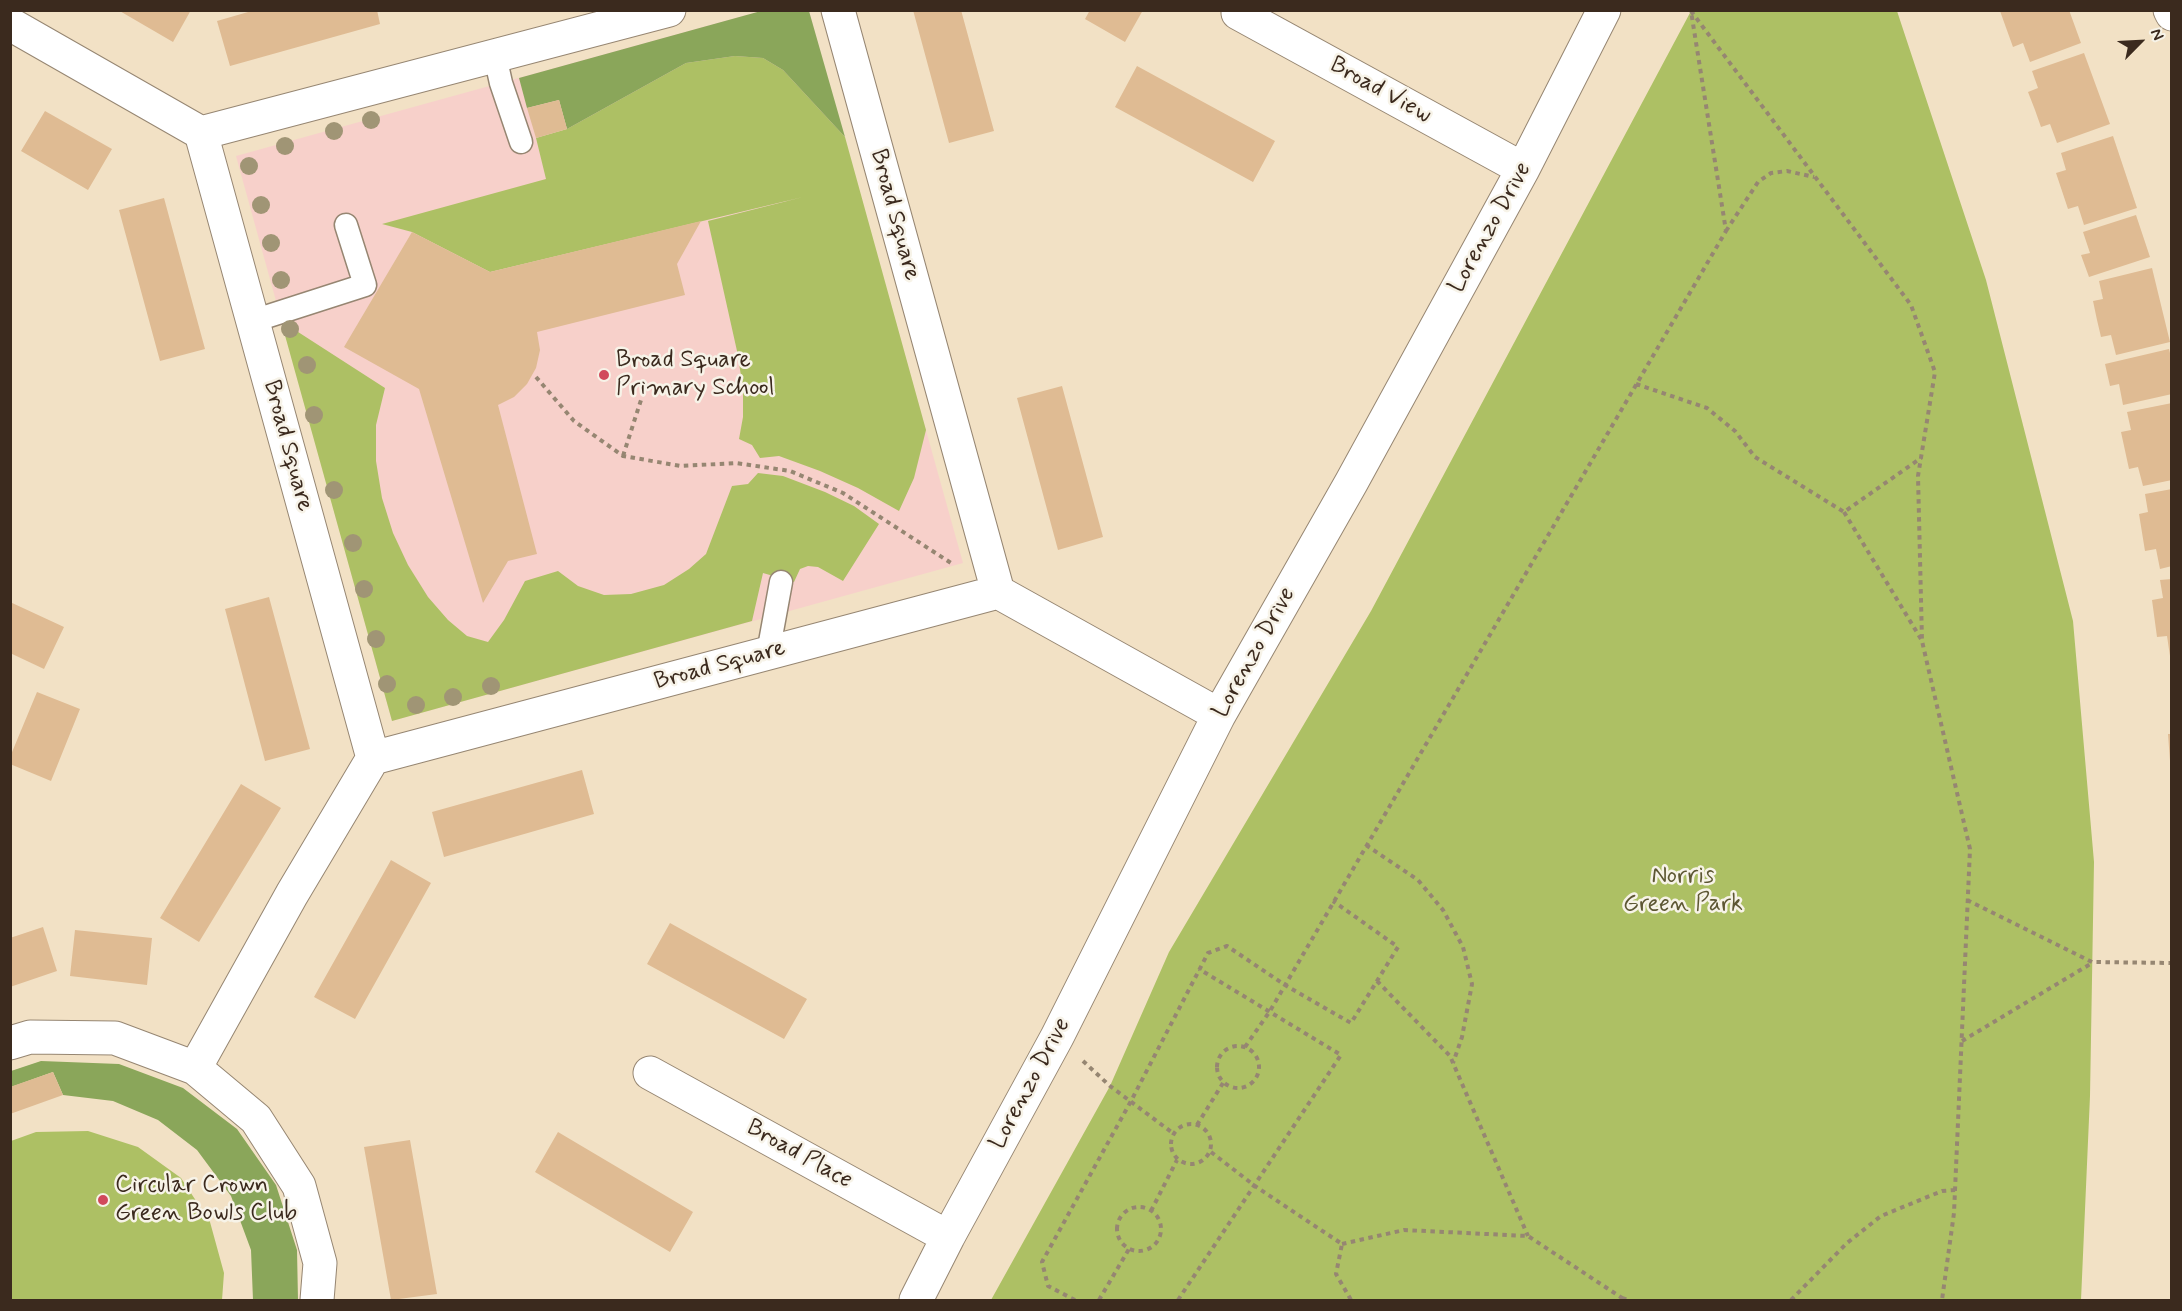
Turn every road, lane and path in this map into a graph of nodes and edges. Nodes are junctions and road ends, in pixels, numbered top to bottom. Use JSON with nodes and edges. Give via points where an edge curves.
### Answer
{"nodes":[{"id":1,"x":669,"y":10,"type":"edge"},
{"id":2,"x":838,"y":10,"type":"edge"},
{"id":3,"x":1604,"y":10,"type":"edge"},
{"id":4,"x":1238,"y":13,"type":"dead end"},
{"id":5,"x":10,"y":24,"type":"edge"},
{"id":6,"x":495,"y":56,"type":"junction"},
{"id":7,"x":201,"y":133,"type":"junction"},
{"id":8,"x":521,"y":142,"type":"dead end"},
{"id":9,"x":1523,"y":169,"type":"junction"},
{"id":10,"x":1815,"y":177,"type":"junction"},
{"id":11,"x":346,"y":225,"type":"dead end"},
{"id":12,"x":1726,"y":231,"type":"junction"},
{"id":13,"x":253,"y":321,"type":"junction"},
{"id":14,"x":536,"y":377,"type":"dead end"},
{"id":15,"x":1636,"y":384,"type":"junction"},
{"id":16,"x":641,"y":400,"type":"dead end"},
{"id":17,"x":623,"y":456,"type":"junction"},
{"id":18,"x":1921,"y":457,"type":"junction"},
{"id":19,"x":1844,"y":512,"type":"junction"},
{"id":20,"x":781,"y":582,"type":"dead end"},
{"id":21,"x":998,"y":592,"type":"junction"},
{"id":22,"x":1922,"y":641,"type":"junction"},
{"id":23,"x":768,"y":654,"type":"junction"},
{"id":24,"x":1219,"y":715,"type":"junction"},
{"id":25,"x":373,"y":758,"type":"junction"},
{"id":26,"x":1366,"y":845,"type":"junction"},
{"id":27,"x":1967,"y":900,"type":"junction"},
{"id":28,"x":1333,"y":902,"type":"junction"},
{"id":29,"x":2092,"y":962,"type":"junction"},
{"id":30,"x":2172,"y":963,"type":"edge"},
{"id":31,"x":1199,"y":969,"type":"junction"},
{"id":32,"x":1377,"y":981,"type":"junction"},
{"id":33,"x":1285,"y":985,"type":"junction"},
{"id":34,"x":1270,"y":1011,"type":"junction"},
{"id":35,"x":1962,"y":1041,"type":"junction"},
{"id":36,"x":10,"y":1043,"type":"edge"},
{"id":37,"x":1245,"y":1047,"type":"junction"},
{"id":38,"x":1453,"y":1063,"type":"junction"},
{"id":39,"x":195,"y":1068,"type":"junction"},
{"id":40,"x":650,"y":1073,"type":"dead end"},
{"id":41,"x":1223,"y":1083,"type":"junction"},
{"id":42,"x":1110,"y":1086,"type":"dead end"},
{"id":43,"x":1131,"y":1101,"type":"junction"},
{"id":44,"x":1197,"y":1125,"type":"junction"},
{"id":45,"x":1174,"y":1134,"type":"junction"},
{"id":46,"x":1210,"y":1152,"type":"junction"},
{"id":47,"x":1177,"y":1160,"type":"junction"},
{"id":48,"x":1255,"y":1186,"type":"junction"},
{"id":49,"x":1955,"y":1190,"type":"junction"},
{"id":50,"x":1151,"y":1211,"type":"junction"},
{"id":51,"x":1528,"y":1236,"type":"junction"},
{"id":52,"x":948,"y":1237,"type":"junction"},
{"id":53,"x":1341,"y":1244,"type":"junction"},
{"id":54,"x":1129,"y":1249,"type":"junction"},
{"id":55,"x":1621,"y":1299,"type":"edge"},
{"id":56,"x":317,"y":1300,"type":"edge"},
{"id":57,"x":916,"y":1300,"type":"edge"},
{"id":58,"x":1075,"y":1300,"type":"edge"},
{"id":59,"x":1100,"y":1300,"type":"edge"},
{"id":60,"x":1178,"y":1300,"type":"edge"},
{"id":61,"x":1351,"y":1300,"type":"edge"},
{"id":62,"x":1628,"y":1300,"type":"edge"},
{"id":63,"x":1791,"y":1300,"type":"edge"},
{"id":64,"x":1942,"y":1300,"type":"edge"}],
"edges":[{"from":1,"to":6,"type":"street"},
{"from":2,"to":21,"type":"street","name":"Broad Square"},
{"from":3,"to":9,"type":"street","name":"Lorenzo Drive"},
{"from":4,"to":9,"type":"street","name":"Broad View"},
{"from":5,"to":7,"type":"street"},
{"from":6,"to":7,"type":"street"},
{"from":6,"to":8,"type":"lane"},
{"from":7,"to":13,"type":"street","name":"Broad Square"},
{"from":9,"to":24,"type":"street","name":"Lorenzo Drive"},
{"from":10,"to":12,"type":"path","via":[[1787,171],[1771,173],[1758,182]]},
{"from":10,"to":12,"type":"path","via":[[1691,11]]},
{"from":10,"to":18,"type":"path","via":[[1911,305],[1935,372]]},
{"from":11,"to":13,"type":"lane","via":[[365,285]]},
{"from":12,"to":15,"type":"path"},
{"from":13,"to":25,"type":"street","name":"Broad Square"},
{"from":14,"to":17,"type":"path","via":[[574,421]]},
{"from":15,"to":19,"type":"path","via":[[1707,408],[1735,431],[1755,457]]},
{"from":15,"to":26,"type":"path"},
{"from":16,"to":17,"type":"path"},
{"from":17,"to":21,"type":"path","via":[[681,466],[736,462],[790,471],[843,493]]},
{"from":18,"to":19,"type":"path"},
{"from":18,"to":22,"type":"path","via":[[1918,476]]},
{"from":19,"to":22,"type":"path"},
{"from":20,"to":23,"type":"lane"},
{"from":21,"to":23,"type":"street","name":"Broad Square"},
{"from":21,"to":24,"type":"street"},
{"from":22,"to":27,"type":"path","via":[[1970,849]]},
{"from":23,"to":25,"type":"street","name":"Broad Square"},
{"from":24,"to":52,"type":"street","name":"Lorenzo Drive","via":[[1057,1037]]},
{"from":25,"to":39,"type":"street"},
{"from":26,"to":28,"type":"path"},
{"from":26,"to":38,"type":"path","via":[[1418,879],[1443,910],[1463,947],[1472,984]]},
{"from":27,"to":29,"type":"path"},
{"from":27,"to":35,"type":"path"},
{"from":28,"to":32,"type":"path","via":[[1398,947]]},
{"from":28,"to":33,"type":"path"},
{"from":29,"to":30,"type":"path"},
{"from":29,"to":35,"type":"path"},
{"from":31,"to":33,"type":"path","via":[[1208,953],[1227,946]]},
{"from":31,"to":34,"type":"path"},
{"from":31,"to":43,"type":"path"},
{"from":32,"to":33,"type":"path","via":[[1351,1023]]},
{"from":32,"to":38,"type":"path"},
{"from":33,"to":34,"type":"path"},
{"from":34,"to":37,"type":"path"},
{"from":34,"to":48,"type":"path","via":[[1341,1056]]},
{"from":35,"to":49,"type":"path"},
{"from":36,"to":39,"type":"street","via":[[30,1037],[115,1038]]},
{"from":37,"to":41,"type":"path","via":[[1231,1047],[1220,1056],[1217,1070]]},
{"from":37,"to":41,"type":"path","via":[[1258,1062],[1254,1081],[1242,1088]]},
{"from":38,"to":51,"type":"path"},
{"from":39,"to":56,"type":"street","via":[[256,1119],[299,1186],[320,1263]]},
{"from":40,"to":52,"type":"street","name":"Broad Place"},
{"from":41,"to":44,"type":"path"},
{"from":42,"to":43,"type":"path"},
{"from":43,"to":45,"type":"path"},
{"from":43,"to":58,"type":"path","via":[[1042,1262],[1048,1286]]},
{"from":44,"to":45,"type":"path","via":[[1184,1125]]},
{"from":44,"to":46,"type":"path","via":[[1211,1138]]},
{"from":45,"to":47,"type":"path","via":[[1171,1148]]},
{"from":46,"to":47,"type":"path","via":[[1196,1164]]},
{"from":46,"to":48,"type":"path"},
{"from":47,"to":50,"type":"path"},
{"from":48,"to":53,"type":"path"},
{"from":48,"to":60,"type":"path"},
{"from":49,"to":63,"type":"path","via":[[1942,1191],[1881,1216],[1847,1243]]},
{"from":49,"to":64,"type":"path"},
{"from":50,"to":54,"type":"path","via":[[1161,1230],[1155,1243],[1143,1251]]},
{"from":50,"to":54,"type":"path","via":[[1130,1209],[1120,1218],[1117,1232]]},
{"from":51,"to":53,"type":"path","via":[[1404,1230]]},
{"from":51,"to":55,"type":"path"},
{"from":52,"to":57,"type":"street","name":"Lorenzo Drive"},
{"from":53,"to":61,"type":"path","via":[[1336,1274]]},
{"from":54,"to":59,"type":"path"},
{"from":55,"to":62,"type":"path"}]}
